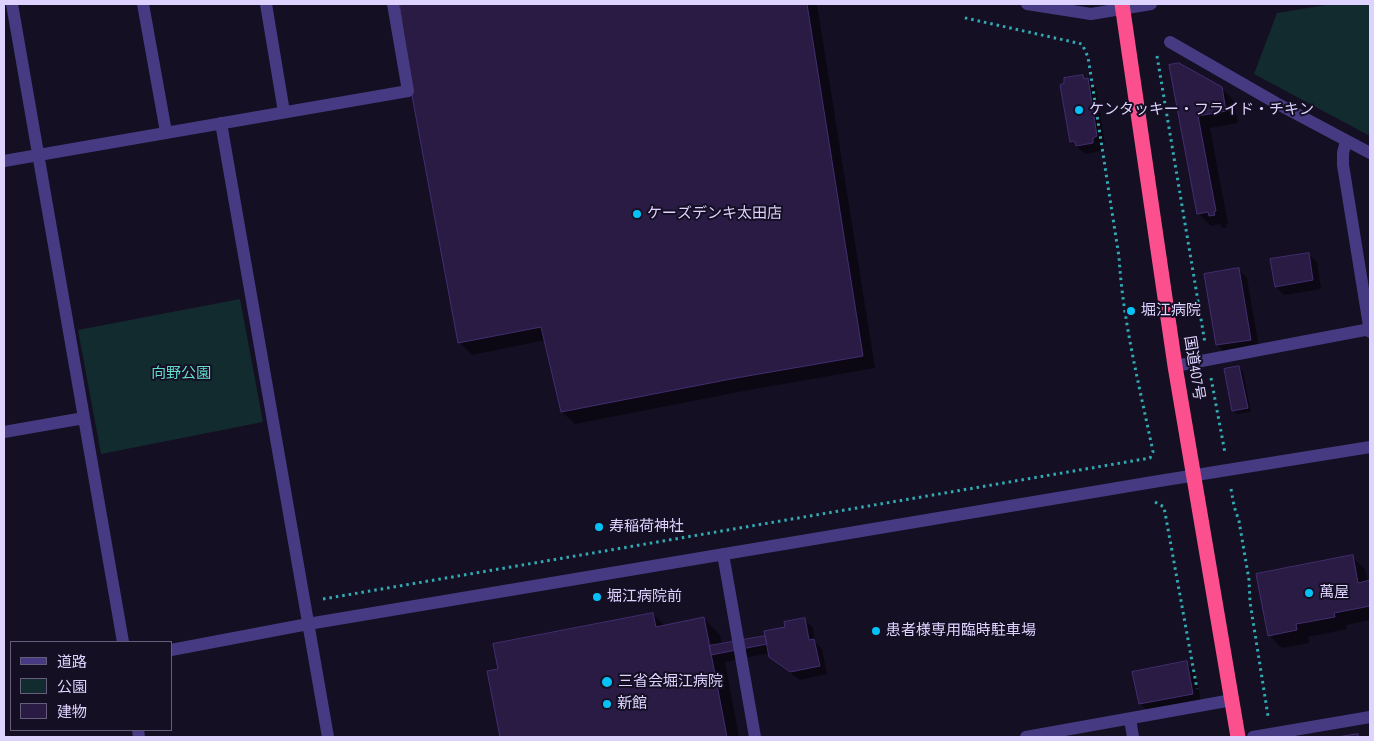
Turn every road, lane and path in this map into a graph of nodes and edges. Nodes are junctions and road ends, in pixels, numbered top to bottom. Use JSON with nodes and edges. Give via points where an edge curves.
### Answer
{"nodes":[{"id":1,"x":12,"y":4,"type":"edge"},
{"id":2,"x":143,"y":4,"type":"edge"},
{"id":3,"x":266,"y":4,"type":"edge"},
{"id":4,"x":393,"y":4,"type":"edge"},
{"id":5,"x":1028,"y":4,"type":"edge"},
{"id":6,"x":1151,"y":4,"type":"edge"},
{"id":7,"x":1123,"y":6,"type":"edge"},
{"id":8,"x":961,"y":17,"type":"dead end"},
{"id":9,"x":1170,"y":42,"type":"dead end"},
{"id":10,"x":1157,"y":55,"type":"dead end"},
{"id":11,"x":284,"y":112,"type":"junction"},
{"id":12,"x":220,"y":123,"type":"junction"},
{"id":13,"x":166,"y":132,"type":"junction"},
{"id":14,"x":1346,"y":141,"type":"junction"},
{"id":15,"x":1370,"y":153,"type":"edge"},
{"id":16,"x":38,"y":154,"type":"junction"},
{"id":17,"x":4,"y":160,"type":"edge"},
{"id":18,"x":1370,"y":329,"type":"edge"},
{"id":19,"x":1370,"y":332,"type":"edge"},
{"id":20,"x":1206,"y":348,"type":"dead end"},
{"id":21,"x":1176,"y":366,"type":"junction"},
{"id":22,"x":1210,"y":370,"type":"dead end"},
{"id":23,"x":84,"y":418,"type":"junction"},
{"id":24,"x":4,"y":432,"type":"edge"},
{"id":25,"x":1370,"y":447,"type":"edge"},
{"id":26,"x":1226,"y":458,"type":"dead end"},
{"id":27,"x":1194,"y":476,"type":"junction"},
{"id":28,"x":1235,"y":486,"type":"dead end"},
{"id":29,"x":1147,"y":503,"type":"dead end"},
{"id":30,"x":723,"y":554,"type":"junction"},
{"id":31,"x":304,"y":603,"type":"junction"},
{"id":32,"x":308,"y":624,"type":"junction"},
{"id":33,"x":123,"y":641,"type":"edge"},
{"id":34,"x":172,"y":650,"type":"edge"},
{"id":35,"x":1197,"y":688,"type":"dead end"},
{"id":36,"x":1232,"y":700,"type":"junction"},
{"id":37,"x":1268,"y":717,"type":"dead end"},
{"id":38,"x":1370,"y":717,"type":"edge"},
{"id":39,"x":1130,"y":719,"type":"junction"},
{"id":40,"x":328,"y":737,"type":"edge"},
{"id":41,"x":755,"y":737,"type":"edge"},
{"id":42,"x":1026,"y":737,"type":"edge"},
{"id":43,"x":1133,"y":737,"type":"edge"},
{"id":44,"x":1238,"y":737,"type":"edge"},
{"id":45,"x":1253,"y":737,"type":"edge"}],
"edges":[{"from":1,"to":16,"type":"street"},
{"from":2,"to":13,"type":"street"},
{"from":3,"to":11,"type":"street"},
{"from":4,"to":11,"type":"street","via":[[408,90]]},
{"from":5,"to":7,"type":"street","via":[[1091,14]]},
{"from":6,"to":7,"type":"street"},
{"from":7,"to":21,"type":"highway","name":"国道407号"},
{"from":8,"to":31,"type":"path","via":[[1082,44],[1088,57],[1128,332],[1153,452],[1150,458]]},
{"from":9,"to":14,"type":"street"},
{"from":10,"to":20,"type":"path"},
{"from":11,"to":12,"type":"street"},
{"from":12,"to":13,"type":"street"},
{"from":12,"to":31,"type":"street"},
{"from":13,"to":16,"type":"street"},
{"from":14,"to":15,"type":"street"},
{"from":14,"to":18,"type":"street","via":[[1343,165]]},
{"from":16,"to":17,"type":"street"},
{"from":16,"to":23,"type":"street"},
{"from":18,"to":19,"type":"street"},
{"from":18,"to":21,"type":"street"},
{"from":21,"to":27,"type":"highway","name":"国道407号"},
{"from":22,"to":26,"type":"path"},
{"from":23,"to":24,"type":"street"},
{"from":23,"to":33,"type":"street"},
{"from":25,"to":27,"type":"street"},
{"from":27,"to":30,"type":"street"},
{"from":27,"to":36,"type":"highway","name":"国道407号"},
{"from":28,"to":37,"type":"path","via":[[1230,489],[1249,580]]},
{"from":29,"to":35,"type":"path","via":[[1157,502],[1164,507]]},
{"from":30,"to":32,"type":"street"},
{"from":30,"to":41,"type":"street"},
{"from":31,"to":32,"type":"street"},
{"from":32,"to":34,"type":"street"},
{"from":32,"to":40,"type":"street"},
{"from":36,"to":39,"type":"street"},
{"from":36,"to":44,"type":"highway","name":"国道407号"},
{"from":38,"to":45,"type":"street"},
{"from":39,"to":42,"type":"street"},
{"from":39,"to":43,"type":"street"}]}
